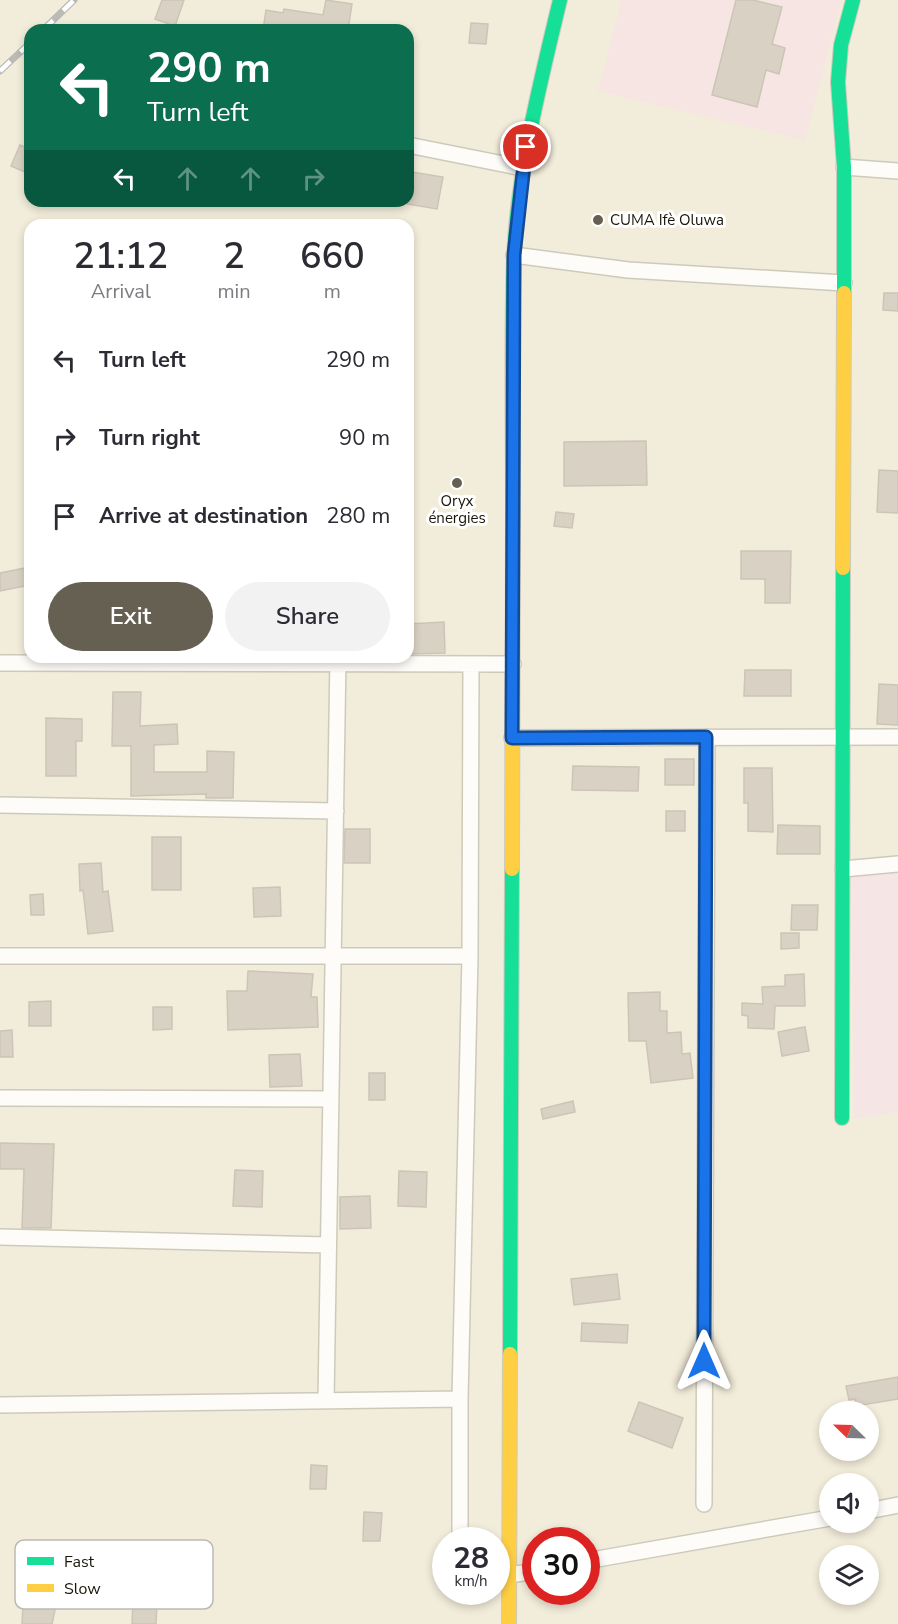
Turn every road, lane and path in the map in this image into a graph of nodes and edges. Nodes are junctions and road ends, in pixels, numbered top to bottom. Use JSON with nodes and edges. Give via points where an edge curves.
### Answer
{"nodes":[{"id":1,"x":542,"y":0,"type":"edge"},
{"id":2,"x":853,"y":0,"type":"edge"},
{"id":3,"x":560,"y":3,"type":"edge"},
{"id":4,"x":414,"y":146,"type":"edge"},
{"id":5,"x":844,"y":167,"type":"junction"},
{"id":6,"x":523,"y":168,"type":"junction"},
{"id":7,"x":898,"y":171,"type":"edge"},
{"id":8,"x":514,"y":255,"type":"junction"},
{"id":9,"x":844,"y":283,"type":"junction"},
{"id":10,"x":414,"y":662,"type":"edge"},
{"id":11,"x":0,"y":663,"type":"edge"},
{"id":12,"x":24,"y":663,"type":"edge"},
{"id":13,"x":338,"y":663,"type":"edge"},
{"id":14,"x":471,"y":664,"type":"junction"},
{"id":15,"x":513,"y":664,"type":"junction"},
{"id":16,"x":706,"y":737,"type":"junction"},
{"id":17,"x":843,"y":737,"type":"junction"},
{"id":18,"x":898,"y":737,"type":"edge"},
{"id":19,"x":512,"y":738,"type":"junction"},
{"id":20,"x":0,"y":805,"type":"edge"},
{"id":21,"x":336,"y":811,"type":"junction"},
{"id":22,"x":898,"y":864,"type":"edge"},
{"id":23,"x":843,"y":869,"type":"junction"},
{"id":24,"x":0,"y":956,"type":"edge"},
{"id":25,"x":333,"y":956,"type":"junction"},
{"id":26,"x":470,"y":956,"type":"junction"},
{"id":27,"x":0,"y":1098,"type":"edge"},
{"id":28,"x":331,"y":1099,"type":"junction"},
{"id":29,"x":842,"y":1118,"type":"dead end"},
{"id":30,"x":0,"y":1237,"type":"edge"},
{"id":31,"x":328,"y":1245,"type":"junction"},
{"id":32,"x":460,"y":1399,"type":"junction"},
{"id":33,"x":326,"y":1401,"type":"junction"},
{"id":34,"x":0,"y":1405,"type":"edge"},
{"id":35,"x":704,"y":1504,"type":"dead end"},
{"id":36,"x":898,"y":1505,"type":"edge"},
{"id":37,"x":879,"y":1508,"type":"edge"},
{"id":38,"x":819,"y":1520,"type":"edge"},
{"id":39,"x":460,"y":1527,"type":"edge"},
{"id":40,"x":509,"y":1527,"type":"edge"},
{"id":41,"x":600,"y":1559,"type":"edge"},
{"id":42,"x":509,"y":1605,"type":"edge"},
{"id":43,"x":509,"y":1624,"type":"edge"}],
"edges":[{"from":1,"to":3,"type":"street"},
{"from":2,"to":5,"type":"main road","via":[[841,45],[838,82]]},
{"from":3,"to":6,"type":"main road"},
{"from":4,"to":6,"type":"street"},
{"from":5,"to":7,"type":"street"},
{"from":5,"to":9,"type":"main road"},
{"from":6,"to":8,"type":"main road"},
{"from":8,"to":9,"type":"street","via":[[628,270]]},
{"from":8,"to":15,"type":"main road"},
{"from":9,"to":17,"type":"main road"},
{"from":10,"to":14,"type":"street"},
{"from":11,"to":12,"type":"street"},
{"from":13,"to":21,"type":"street"},
{"from":14,"to":15,"type":"street"},
{"from":14,"to":26,"type":"street"},
{"from":15,"to":19,"type":"main road"},
{"from":16,"to":17,"type":"street"},
{"from":16,"to":19,"type":"street"},
{"from":16,"to":35,"type":"street"},
{"from":17,"to":18,"type":"street"},
{"from":17,"to":23,"type":"main road"},
{"from":19,"to":40,"type":"main road"},
{"from":20,"to":21,"type":"street"},
{"from":21,"to":25,"type":"street"},
{"from":22,"to":23,"type":"street"},
{"from":23,"to":29,"type":"main road"},
{"from":24,"to":25,"type":"street"},
{"from":25,"to":26,"type":"street"},
{"from":25,"to":28,"type":"street"},
{"from":26,"to":32,"type":"street"},
{"from":27,"to":28,"type":"street"},
{"from":28,"to":31,"type":"street"},
{"from":30,"to":31,"type":"street"},
{"from":31,"to":33,"type":"street"},
{"from":32,"to":33,"type":"street"},
{"from":32,"to":39,"type":"street"},
{"from":33,"to":34,"type":"street"},
{"from":36,"to":37,"type":"street"},
{"from":38,"to":41,"type":"street"},
{"from":42,"to":43,"type":"main road"}]}
